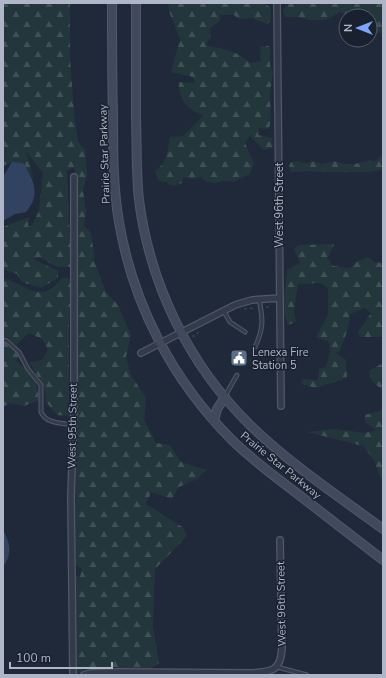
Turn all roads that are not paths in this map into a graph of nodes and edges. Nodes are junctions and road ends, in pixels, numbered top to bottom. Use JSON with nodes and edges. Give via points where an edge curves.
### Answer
{"nodes":[{"id":1,"x":112,"y":3,"type":"edge"},
{"id":2,"x":136,"y":3,"type":"edge"},
{"id":3,"x":277,"y":3,"type":"edge"},
{"id":4,"x":74,"y":177,"type":"dead end"},
{"id":5,"x":280,"y":298,"type":"junction"},
{"id":6,"x":259,"y":299,"type":"junction"},
{"id":7,"x":223,"y":310,"type":"junction"},
{"id":8,"x":180,"y":332,"type":"junction"},
{"id":9,"x":245,"y":332,"type":"dead end"},
{"id":10,"x":3,"y":340,"type":"edge"},
{"id":11,"x":160,"y":343,"type":"junction"},
{"id":12,"x":255,"y":347,"type":"dead end"},
{"id":13,"x":142,"y":353,"type":"dead end"},
{"id":14,"x":237,"y":375,"type":"dead end"},
{"id":15,"x":225,"y":397,"type":"junction"},
{"id":16,"x":281,"y":406,"type":"dead end"},
{"id":17,"x":214,"y":421,"type":"junction"},
{"id":18,"x":73,"y":425,"type":"junction"},
{"id":19,"x":383,"y":529,"type":"edge"},
{"id":20,"x":280,"y":540,"type":"dead end"},
{"id":21,"x":383,"y":560,"type":"edge"},
{"id":22,"x":277,"y":667,"type":"junction"},
{"id":23,"x":73,"y":675,"type":"edge"},
{"id":24,"x":84,"y":675,"type":"edge"},
{"id":25,"x":307,"y":675,"type":"edge"}],
"edges":[{"from":1,"to":11,"type":"main road","name":"Prairie Star Parkway","via":[[113,165],[119,222],[135,286]]},
{"from":2,"to":8,"type":"main road","name":"Prairie Star Parkway","via":[[139,198],[154,268]]},
{"from":3,"to":5,"type":"street","name":"West 96th Street"},
{"from":4,"to":18,"type":"street","name":"West 95th Street"},
{"from":5,"to":6,"type":"street"},
{"from":5,"to":16,"type":"street","name":"West 96th Street"},
{"from":6,"to":7,"type":"street"},
{"from":6,"to":12,"type":"lane","via":[[263,320]]},
{"from":7,"to":8,"type":"street"},
{"from":7,"to":9,"type":"lane","via":[[230,322]]},
{"from":8,"to":11,"type":"street"},
{"from":8,"to":15,"type":"main road","name":"Prairie Star Parkway"},
{"from":10,"to":18,"type":"lane","via":[[19,352],[41,385],[43,417]]},
{"from":11,"to":13,"type":"street"},
{"from":11,"to":17,"type":"main road","name":"Prairie Star Parkway","via":[[182,381]]},
{"from":14,"to":15,"type":"lane"},
{"from":15,"to":17,"type":"main road","via":[[217,409]]},
{"from":15,"to":19,"type":"main road","name":"Prairie Star Parkway","via":[[270,444]]},
{"from":17,"to":21,"type":"main road","name":"Prairie Star Parkway","via":[[254,460]]},
{"from":18,"to":23,"type":"street","name":"West 95th Street"},
{"from":20,"to":22,"type":"street","name":"West 96th Street","via":[[282,660]]},
{"from":22,"to":24,"type":"street","via":[[251,673],[118,672]]},
{"from":22,"to":25,"type":"lane"}]}
